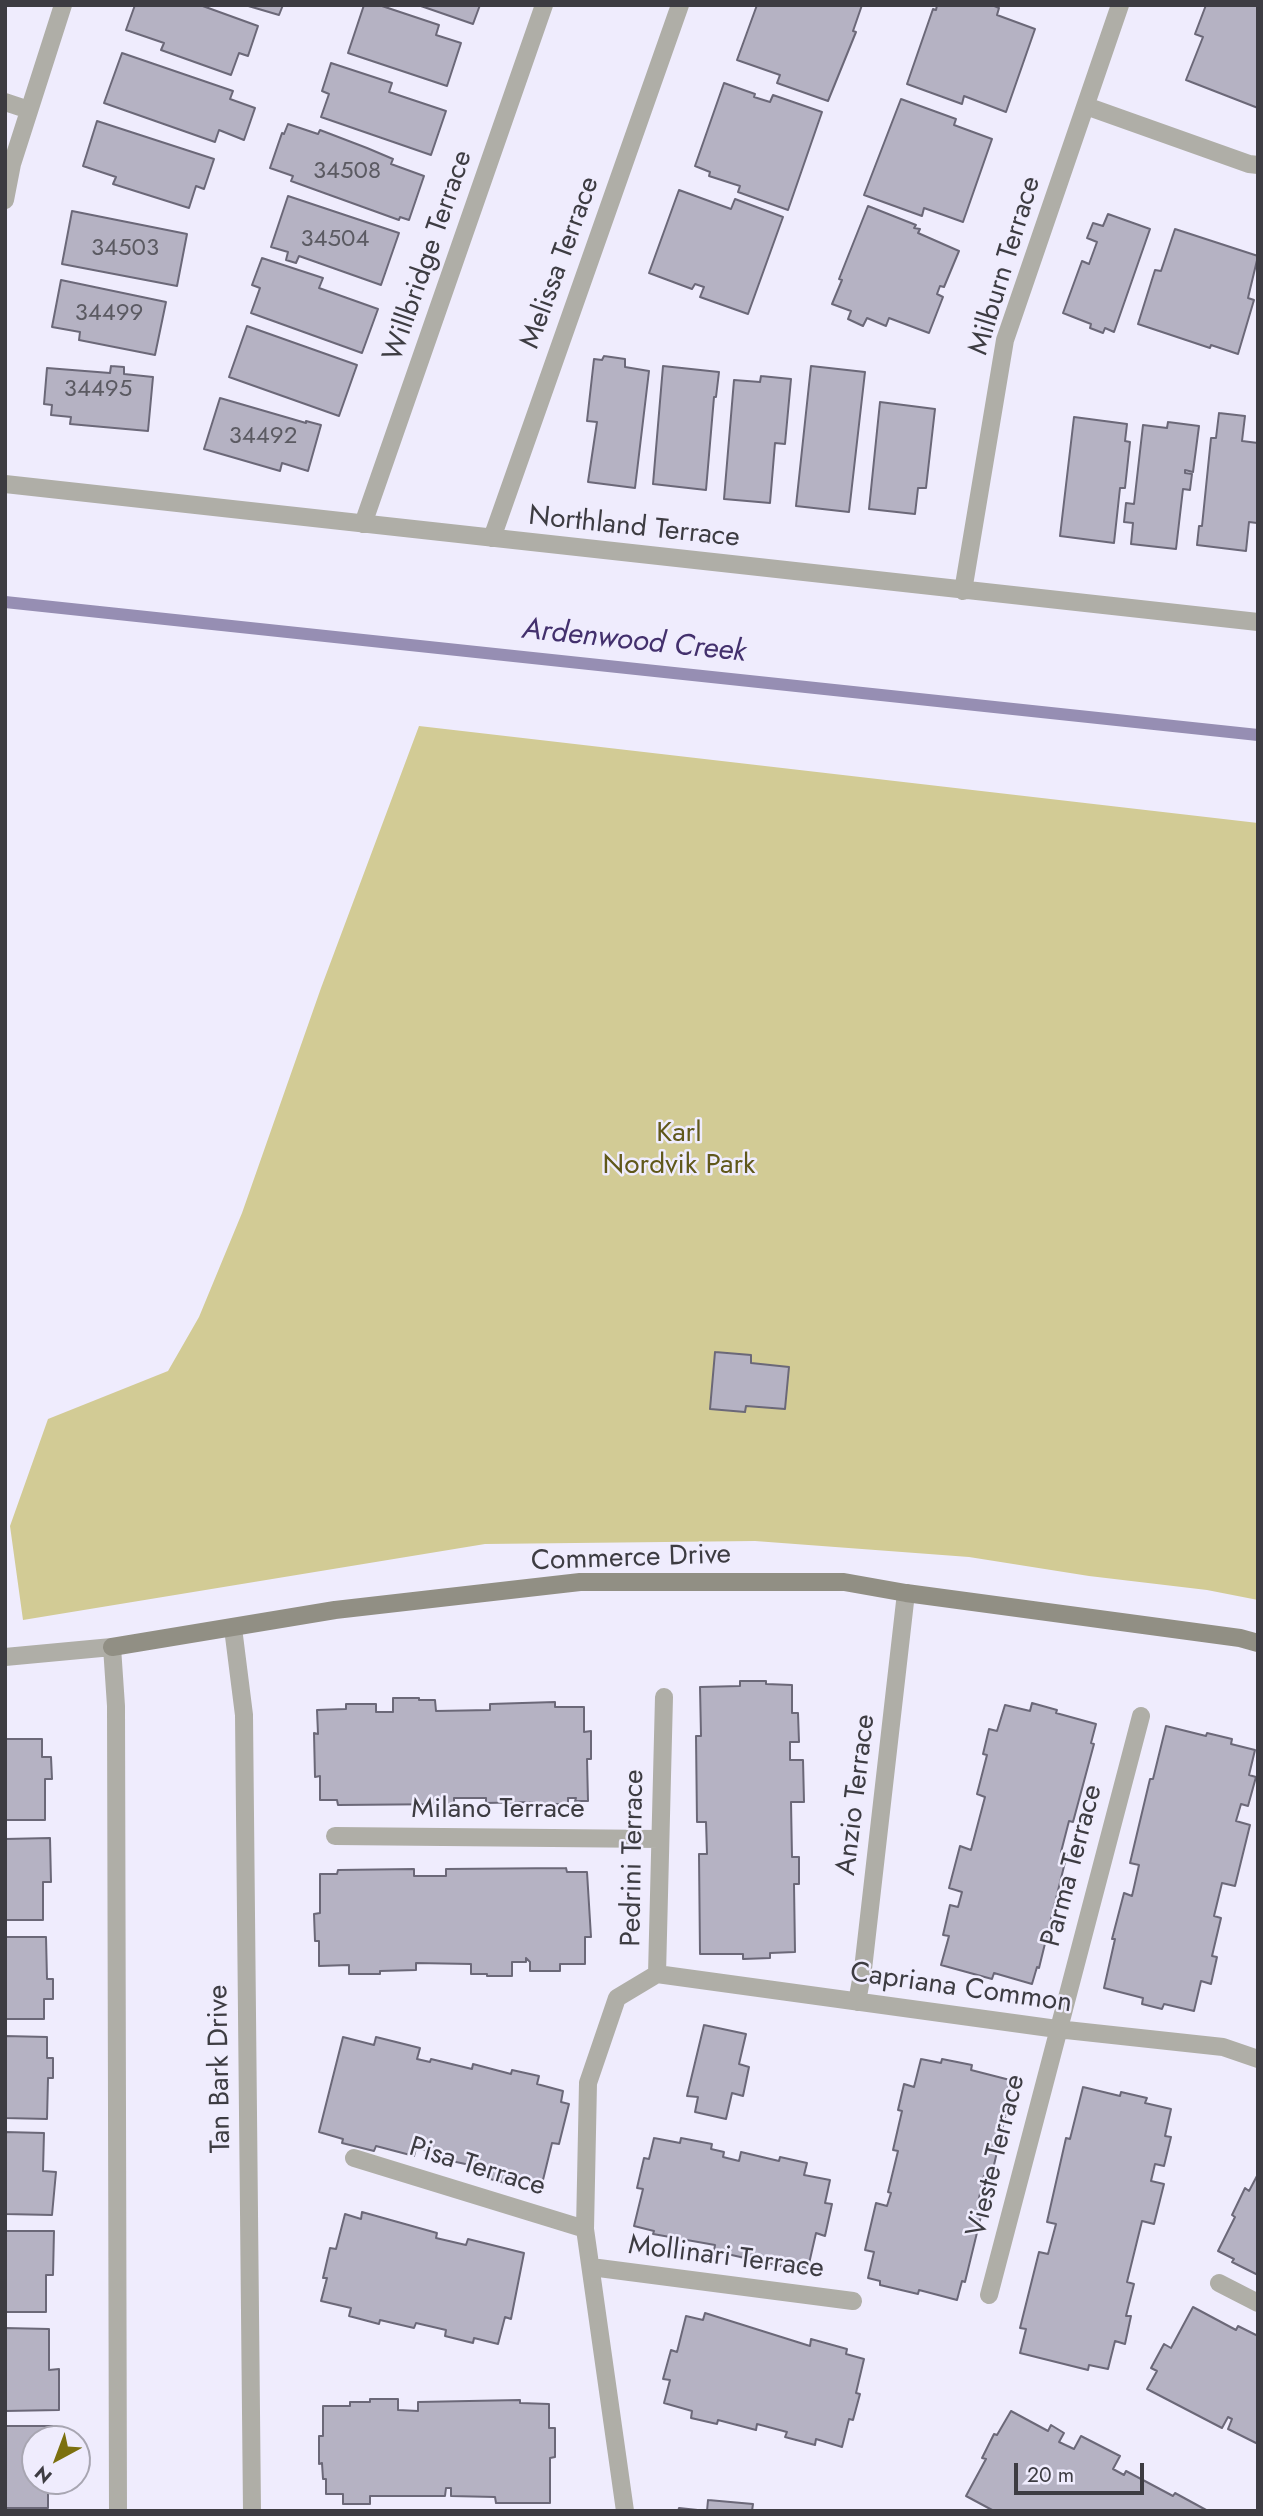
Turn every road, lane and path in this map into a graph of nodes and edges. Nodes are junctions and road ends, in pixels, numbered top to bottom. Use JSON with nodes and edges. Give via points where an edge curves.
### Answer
{"nodes":[{"id":1,"x":63,"y":5,"type":"edge"},
{"id":2,"x":544,"y":5,"type":"edge"},
{"id":3,"x":680,"y":5,"type":"edge"},
{"id":4,"x":1120,"y":5,"type":"edge"},
{"id":5,"x":5,"y":102,"type":"edge"},
{"id":6,"x":1086,"y":106,"type":"junction"},
{"id":7,"x":29,"y":110,"type":"junction"},
{"id":8,"x":1258,"y":165,"type":"edge"},
{"id":9,"x":5,"y":200,"type":"edge"},
{"id":10,"x":5,"y":484,"type":"edge"},
{"id":11,"x":363,"y":524,"type":"junction"},
{"id":12,"x":492,"y":538,"type":"junction"},
{"id":13,"x":963,"y":591,"type":"junction"},
{"id":14,"x":1258,"y":622,"type":"edge"},
{"id":15,"x":906,"y":1593,"type":"junction"},
{"id":16,"x":233,"y":1628,"type":"junction"},
{"id":17,"x":1258,"y":1643,"type":"edge"},
{"id":18,"x":112,"y":1647,"type":"junction"},
{"id":19,"x":5,"y":1657,"type":"edge"},
{"id":20,"x":664,"y":1697,"type":"dead end"},
{"id":21,"x":1141,"y":1716,"type":"dead end"},
{"id":22,"x":335,"y":1836,"type":"dead end"},
{"id":23,"x":660,"y":1839,"type":"junction"},
{"id":24,"x":657,"y":1974,"type":"junction"},
{"id":25,"x":857,"y":2002,"type":"junction"},
{"id":26,"x":1057,"y":2029,"type":"junction"},
{"id":27,"x":1258,"y":2059,"type":"edge"},
{"id":28,"x":354,"y":2158,"type":"dead end"},
{"id":29,"x":585,"y":2229,"type":"junction"},
{"id":30,"x":591,"y":2267,"type":"junction"},
{"id":31,"x":1219,"y":2283,"type":"dead end"},
{"id":32,"x":989,"y":2295,"type":"dead end"},
{"id":33,"x":853,"y":2301,"type":"dead end"},
{"id":34,"x":1258,"y":2303,"type":"edge"},
{"id":35,"x":118,"y":2511,"type":"edge"},
{"id":36,"x":252,"y":2511,"type":"edge"},
{"id":37,"x":625,"y":2511,"type":"edge"}],
"edges":[{"from":1,"to":7,"type":"street"},
{"from":2,"to":11,"type":"street","name":"Willbridge Terrace"},
{"from":3,"to":12,"type":"street","name":"Melissa Terrace"},
{"from":4,"to":6,"type":"street","name":"Milburn Terrace"},
{"from":5,"to":7,"type":"street"},
{"from":6,"to":8,"type":"street"},
{"from":6,"to":13,"type":"street","name":"Milburn Terrace","via":[[1005,340]]},
{"from":7,"to":9,"type":"street"},
{"from":10,"to":11,"type":"street","name":"Northland Terrace"},
{"from":11,"to":12,"type":"street","name":"Northland Terrace"},
{"from":12,"to":13,"type":"street","name":"Northland Terrace"},
{"from":13,"to":14,"type":"street","name":"Northland Terrace"},
{"from":15,"to":16,"type":"street","name":"Commerce Drive","via":[[844,1582],[563,1583],[335,1610]]},
{"from":15,"to":17,"type":"street","name":"Commerce Drive"},
{"from":15,"to":25,"type":"street","name":"Anzio Terrace"},
{"from":16,"to":18,"type":"street","name":"Commerce Drive"},
{"from":16,"to":36,"type":"street","name":"Tan Bark Drive","via":[[244,1715]]},
{"from":18,"to":19,"type":"street","name":"Commerce Drive"},
{"from":18,"to":35,"type":"street","via":[[116,1706]]},
{"from":20,"to":23,"type":"street","name":"Pedrini Terrace"},
{"from":21,"to":26,"type":"street","name":"Parma Terrace"},
{"from":22,"to":23,"type":"street","name":"Milano Terrace"},
{"from":23,"to":24,"type":"street","name":"Pedrini Terrace"},
{"from":24,"to":25,"type":"street","name":"Capriana Common"},
{"from":24,"to":29,"type":"street","name":"Pedrini Terrace","via":[[617,1998],[588,2083]]},
{"from":25,"to":26,"type":"street","name":"Capriana Common"},
{"from":26,"to":27,"type":"street","name":"Capriana Common","via":[[1223,2047]]},
{"from":26,"to":32,"type":"street","name":"Vieste Terrace"},
{"from":28,"to":29,"type":"street","name":"Pisa Terrace"},
{"from":29,"to":30,"type":"street"},
{"from":30,"to":33,"type":"street","name":"Mollinari Terrace"},
{"from":30,"to":37,"type":"street"},
{"from":31,"to":34,"type":"street"}]}
